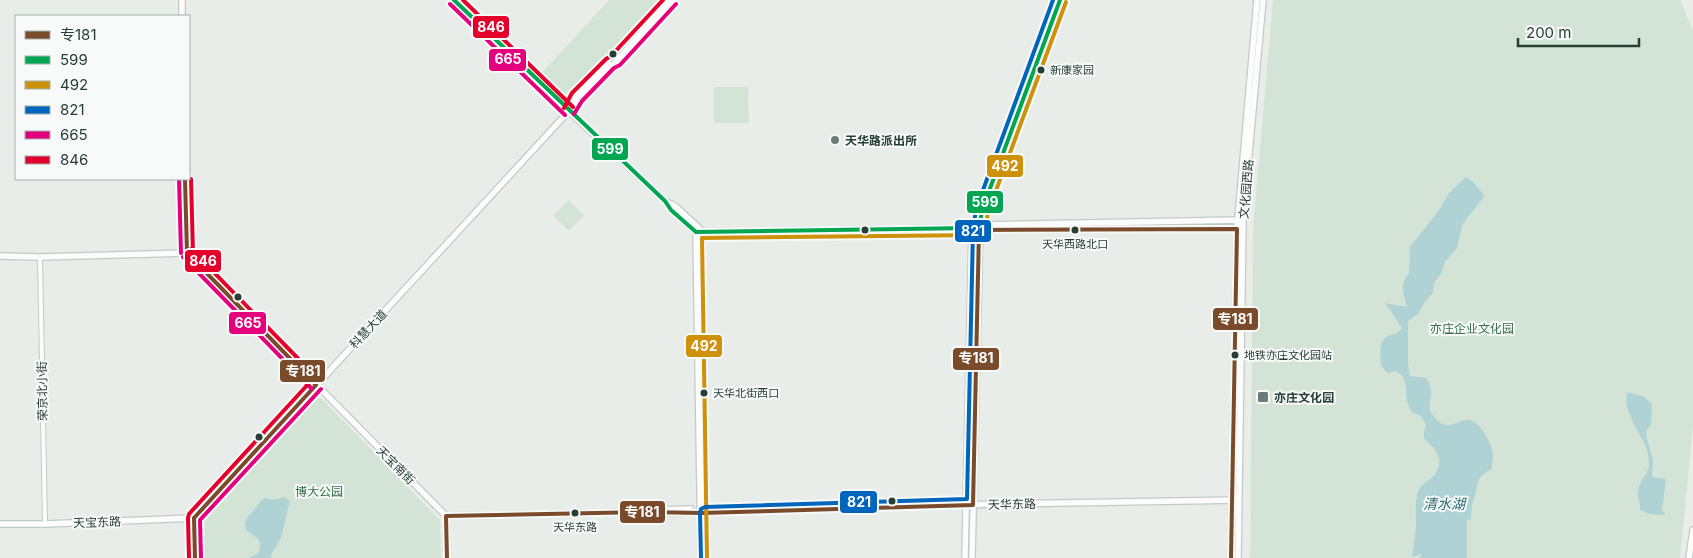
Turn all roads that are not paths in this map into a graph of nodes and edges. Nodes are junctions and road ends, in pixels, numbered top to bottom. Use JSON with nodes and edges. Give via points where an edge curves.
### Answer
{"nodes":[{"id":1,"x":182,"y":0,"type":"edge"},
{"id":2,"x":454,"y":0,"type":"edge"},
{"id":3,"x":671,"y":0,"type":"edge"},
{"id":4,"x":1054,"y":0,"type":"edge"},
{"id":5,"x":1060,"y":0,"type":"edge"},
{"id":6,"x":1257,"y":0,"type":"edge"},
{"id":7,"x":1263,"y":0,"type":"edge"},
{"id":8,"x":182,"y":15,"type":"edge"},
{"id":9,"x":569,"y":111,"type":"junction"},
{"id":10,"x":185,"y":180,"type":"edge"},
{"id":11,"x":1240,"y":220,"type":"junction"},
{"id":12,"x":979,"y":227,"type":"junction"},
{"id":13,"x":972,"y":228,"type":"junction"},
{"id":14,"x":1240,"y":228,"type":"junction"},
{"id":15,"x":698,"y":232,"type":"junction"},
{"id":16,"x":187,"y":254,"type":"junction"},
{"id":17,"x":2,"y":257,"type":"edge"},
{"id":18,"x":40,"y":258,"type":"junction"},
{"id":19,"x":316,"y":385,"type":"junction"},
{"id":20,"x":1235,"y":500,"type":"junction"},
{"id":21,"x":973,"y":504,"type":"junction"},
{"id":22,"x":966,"y":505,"type":"junction"},
{"id":23,"x":703,"y":511,"type":"junction"},
{"id":24,"x":446,"y":516,"type":"junction"},
{"id":25,"x":194,"y":518,"type":"junction"},
{"id":26,"x":0,"y":524,"type":"edge"},
{"id":27,"x":45,"y":524,"type":"junction"},
{"id":28,"x":1693,"y":530,"type":"edge"},
{"id":29,"x":195,"y":558,"type":"edge"},
{"id":30,"x":447,"y":558,"type":"edge"},
{"id":31,"x":702,"y":558,"type":"edge"},
{"id":32,"x":706,"y":558,"type":"edge"},
{"id":33,"x":965,"y":558,"type":"edge"},
{"id":34,"x":972,"y":558,"type":"edge"},
{"id":35,"x":1231,"y":558,"type":"edge"},
{"id":36,"x":1238,"y":558,"type":"edge"},
{"id":37,"x":1689,"y":558,"type":"edge"}],
"edges":[{"from":1,"to":8,"type":"street"},
{"from":2,"to":9,"type":"street"},
{"from":3,"to":9,"type":"street","name":"科慧大道"},
{"from":4,"to":13,"type":"street"},
{"from":5,"to":12,"type":"street","via":[[982,210]]},
{"from":6,"to":11,"type":"street","name":"文化园西路"},
{"from":7,"to":11,"type":"street","name":"文化园西路"},
{"from":9,"to":15,"type":"street"},
{"from":9,"to":19,"type":"street","name":"科慧大道"},
{"from":10,"to":16,"type":"street"},
{"from":11,"to":12,"type":"street"},
{"from":11,"to":14,"type":"street","name":"文化园西路"},
{"from":12,"to":13,"type":"street"},
{"from":12,"to":14,"type":"street"},
{"from":12,"to":21,"type":"street"},
{"from":13,"to":15,"type":"street"},
{"from":13,"to":22,"type":"street"},
{"from":14,"to":20,"type":"street","name":"文化园西路"},
{"from":15,"to":23,"type":"street"},
{"from":16,"to":18,"type":"street"},
{"from":16,"to":19,"type":"street","name":"天宝南街"},
{"from":17,"to":18,"type":"street"},
{"from":18,"to":27,"type":"street","name":"荣京北小街"},
{"from":19,"to":24,"type":"street","name":"天宝南街"},
{"from":19,"to":25,"type":"street","name":"科慧大道"},
{"from":20,"to":21,"type":"street","name":"天华东路"},
{"from":20,"to":35,"type":"street","name":"文化园西路"},
{"from":20,"to":36,"type":"street","name":"文化园西路"},
{"from":21,"to":22,"type":"street","name":"天华东路"},
{"from":21,"to":34,"type":"street"},
{"from":22,"to":23,"type":"street","name":"天华东路"},
{"from":22,"to":33,"type":"street"},
{"from":23,"to":24,"type":"street","name":"天华东路"},
{"from":23,"to":31,"type":"street"},
{"from":23,"to":32,"type":"street"},
{"from":24,"to":30,"type":"street"},
{"from":25,"to":27,"type":"street","name":"天宝东路"},
{"from":25,"to":29,"type":"street"},
{"from":26,"to":27,"type":"street","name":"天宝东路"},
{"from":28,"to":37,"type":"street"}]}
